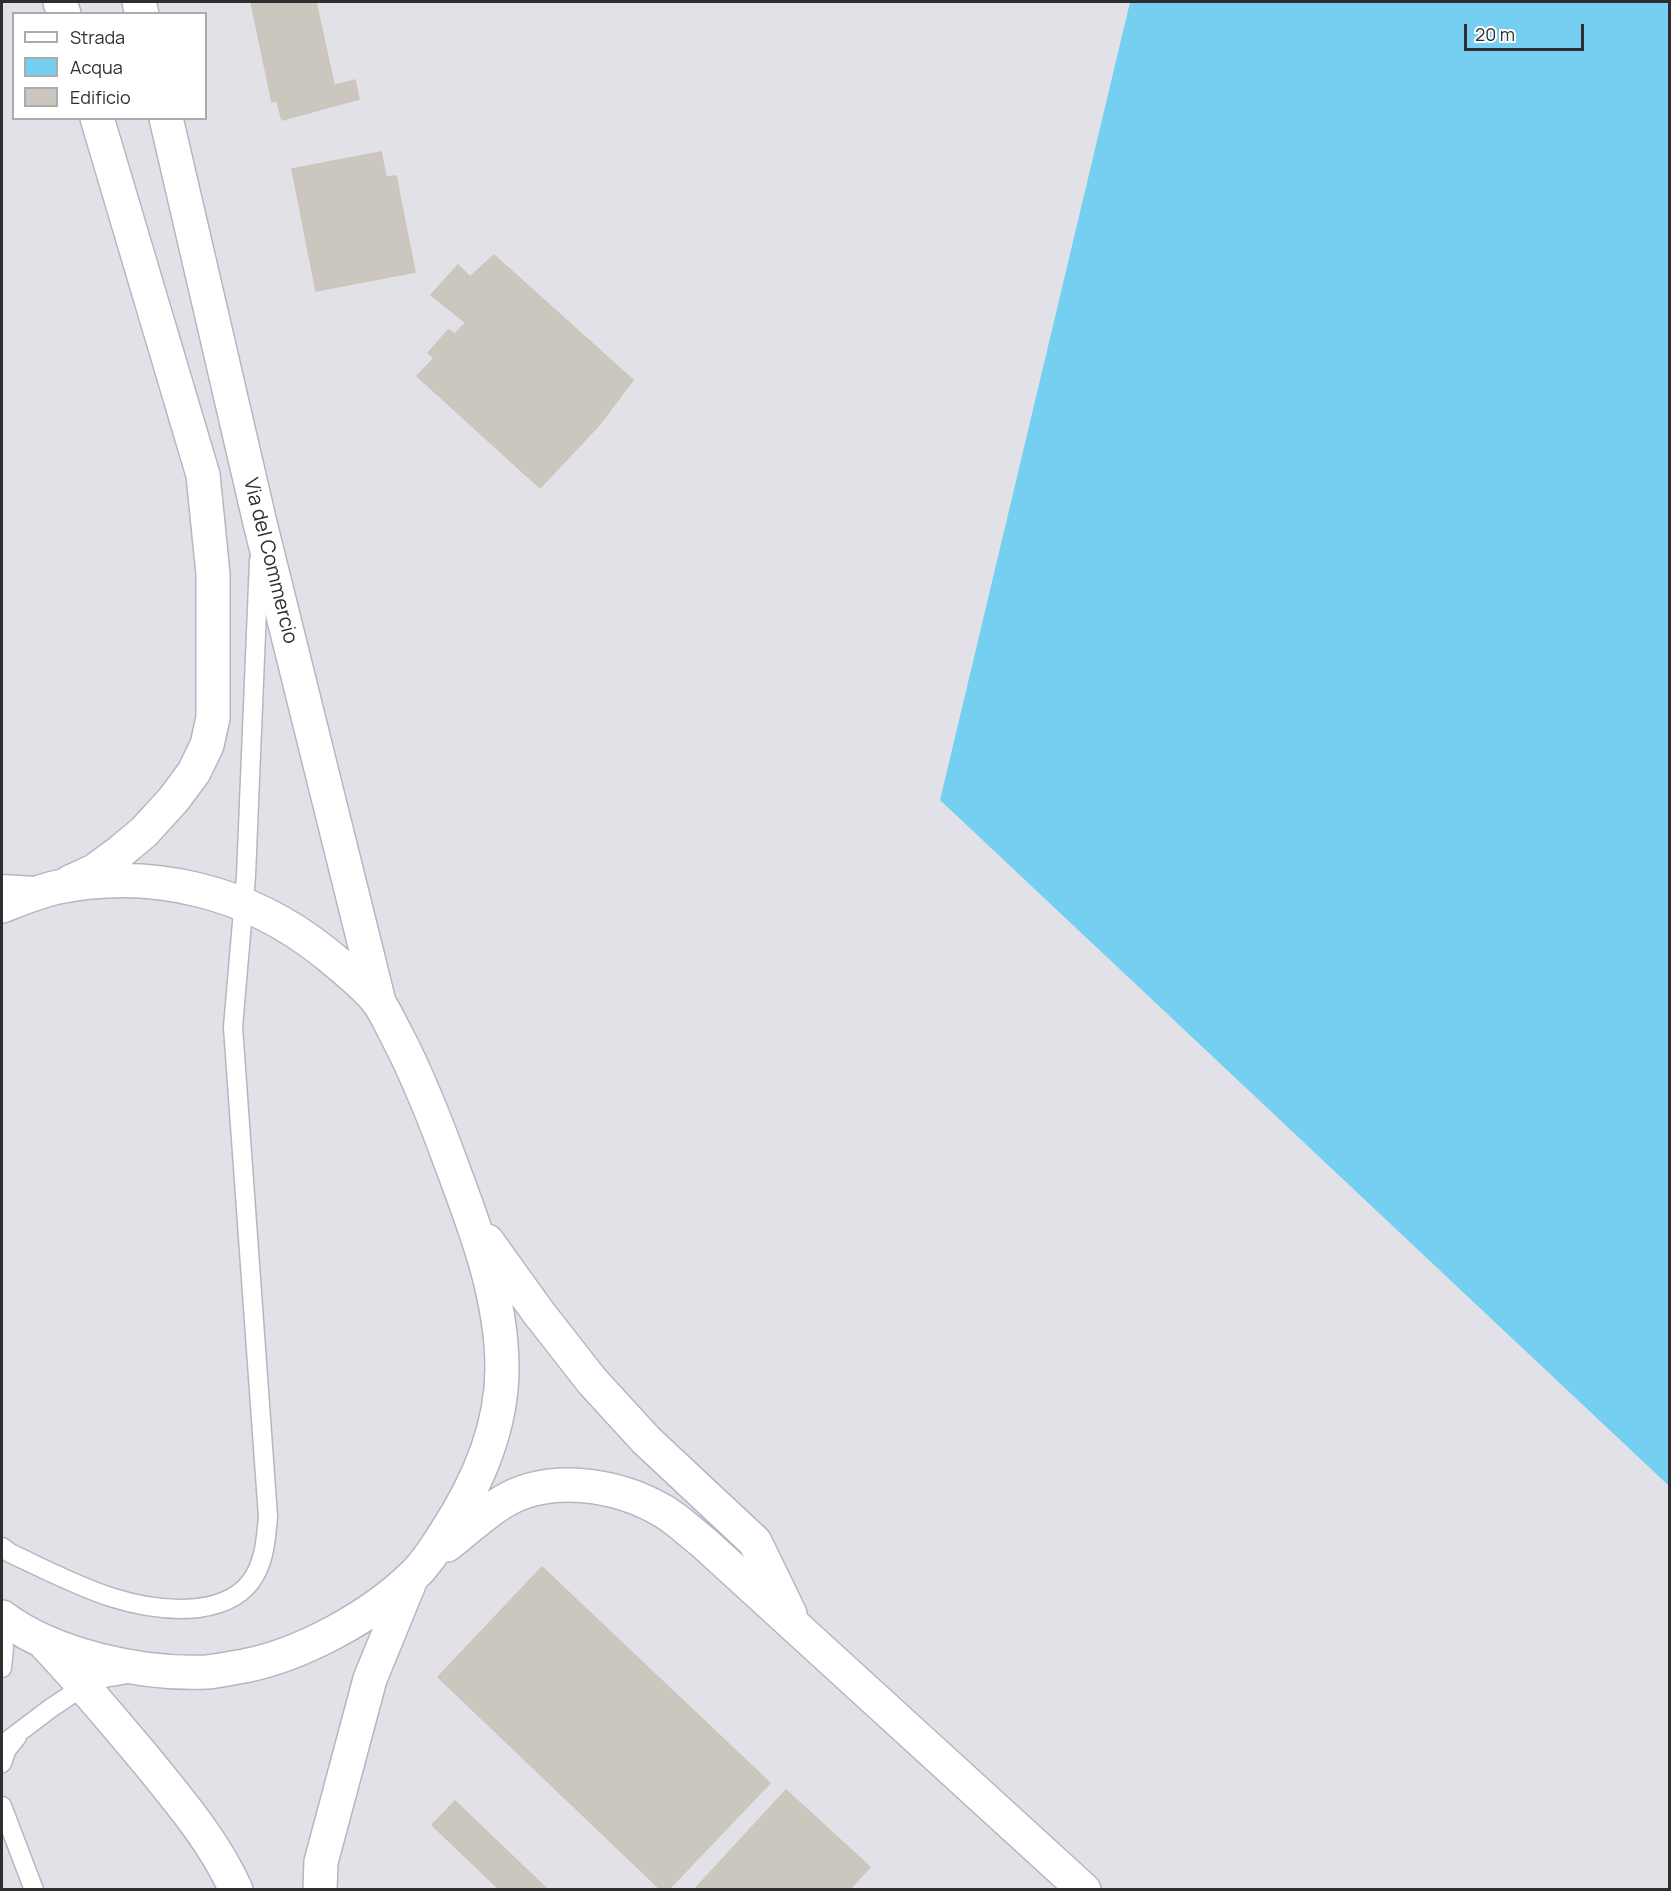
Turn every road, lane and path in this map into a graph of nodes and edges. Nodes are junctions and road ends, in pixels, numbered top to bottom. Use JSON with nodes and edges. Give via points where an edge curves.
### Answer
{"nodes":[{"id":1,"x":98,"y":120,"type":"edge"},
{"id":2,"x":166,"y":120,"type":"edge"},
{"id":3,"x":260,"y":523,"type":"junction"},
{"id":4,"x":2,"y":884,"type":"edge"},
{"id":5,"x":58,"y":887,"type":"junction"},
{"id":6,"x":243,"y":904,"type":"junction"},
{"id":7,"x":2,"y":906,"type":"edge"},
{"id":8,"x":379,"y":1002,"type":"junction"},
{"id":9,"x":473,"y":1221,"type":"junction"},
{"id":10,"x":2,"y":1547,"type":"edge"},
{"id":11,"x":419,"y":1570,"type":"junction"},
{"id":12,"x":2,"y":1617,"type":"edge"},
{"id":13,"x":798,"y":1629,"type":"junction"},
{"id":14,"x":2,"y":1636,"type":"edge"},
{"id":15,"x":39,"y":1639,"type":"junction"},
{"id":16,"x":2,"y":1668,"type":"edge"},
{"id":17,"x":170,"y":1671,"type":"junction"},
{"id":18,"x":85,"y":1686,"type":"junction"},
{"id":19,"x":24,"y":1728,"type":"junction"},
{"id":20,"x":2,"y":1745,"type":"edge"},
{"id":21,"x":2,"y":1763,"type":"edge"},
{"id":22,"x":2,"y":1806,"type":"edge"},
{"id":23,"x":34,"y":1890,"type":"edge"},
{"id":24,"x":236,"y":1890,"type":"edge"},
{"id":25,"x":320,"y":1890,"type":"edge"},
{"id":26,"x":1084,"y":1890,"type":"edge"}],
"edges":[{"from":1,"to":5,"type":"street","via":[[203,475],[213,574],[213,718],[207,745],[194,772],[144,832],[94,871]]},
{"from":2,"to":3,"type":"street","name":"Via del Commercio"},
{"from":3,"to":6,"type":"lane"},
{"from":3,"to":8,"type":"street","name":"Via del Commercio"},
{"from":4,"to":5,"type":"lane"},
{"from":5,"to":6,"type":"street","via":[[144,882],[194,887]]},
{"from":5,"to":7,"type":"street"},
{"from":6,"to":8,"type":"street","via":[[307,938]]},
{"from":6,"to":10,"type":"lane","via":[[233,1027],[268,1517],[261,1561],[244,1590],[228,1601],[179,1610],[120,1601],[89,1590]]},
{"from":8,"to":9,"type":"street","via":[[431,1108]]},
{"from":9,"to":11,"type":"street","via":[[500,1331],[502,1370],[496,1415],[483,1466],[459,1513]]},
{"from":9,"to":13,"type":"street","via":[[592,1381],[646,1440],[755,1542]]},
{"from":11,"to":13,"type":"street","via":[[501,1503],[529,1489],[576,1485],[640,1499],[665,1512]]},
{"from":11,"to":17,"type":"street","via":[[371,1610],[292,1651],[262,1662],[209,1672]]},
{"from":11,"to":25,"type":"street","via":[[370,1679],[321,1862]]},
{"from":12,"to":15,"type":"street"},
{"from":13,"to":26,"type":"street"},
{"from":14,"to":16,"type":"lane"},
{"from":15,"to":17,"type":"street","via":[[127,1667]]},
{"from":15,"to":18,"type":"street"},
{"from":17,"to":18,"type":"lane","via":[[122,1674],[93,1680]]},
{"from":18,"to":19,"type":"lane"},
{"from":18,"to":24,"type":"street","via":[[189,1812]]},
{"from":19,"to":20,"type":"lane"},
{"from":19,"to":21,"type":"lane","via":[[7,1749]]},
{"from":22,"to":23,"type":"lane"}]}
